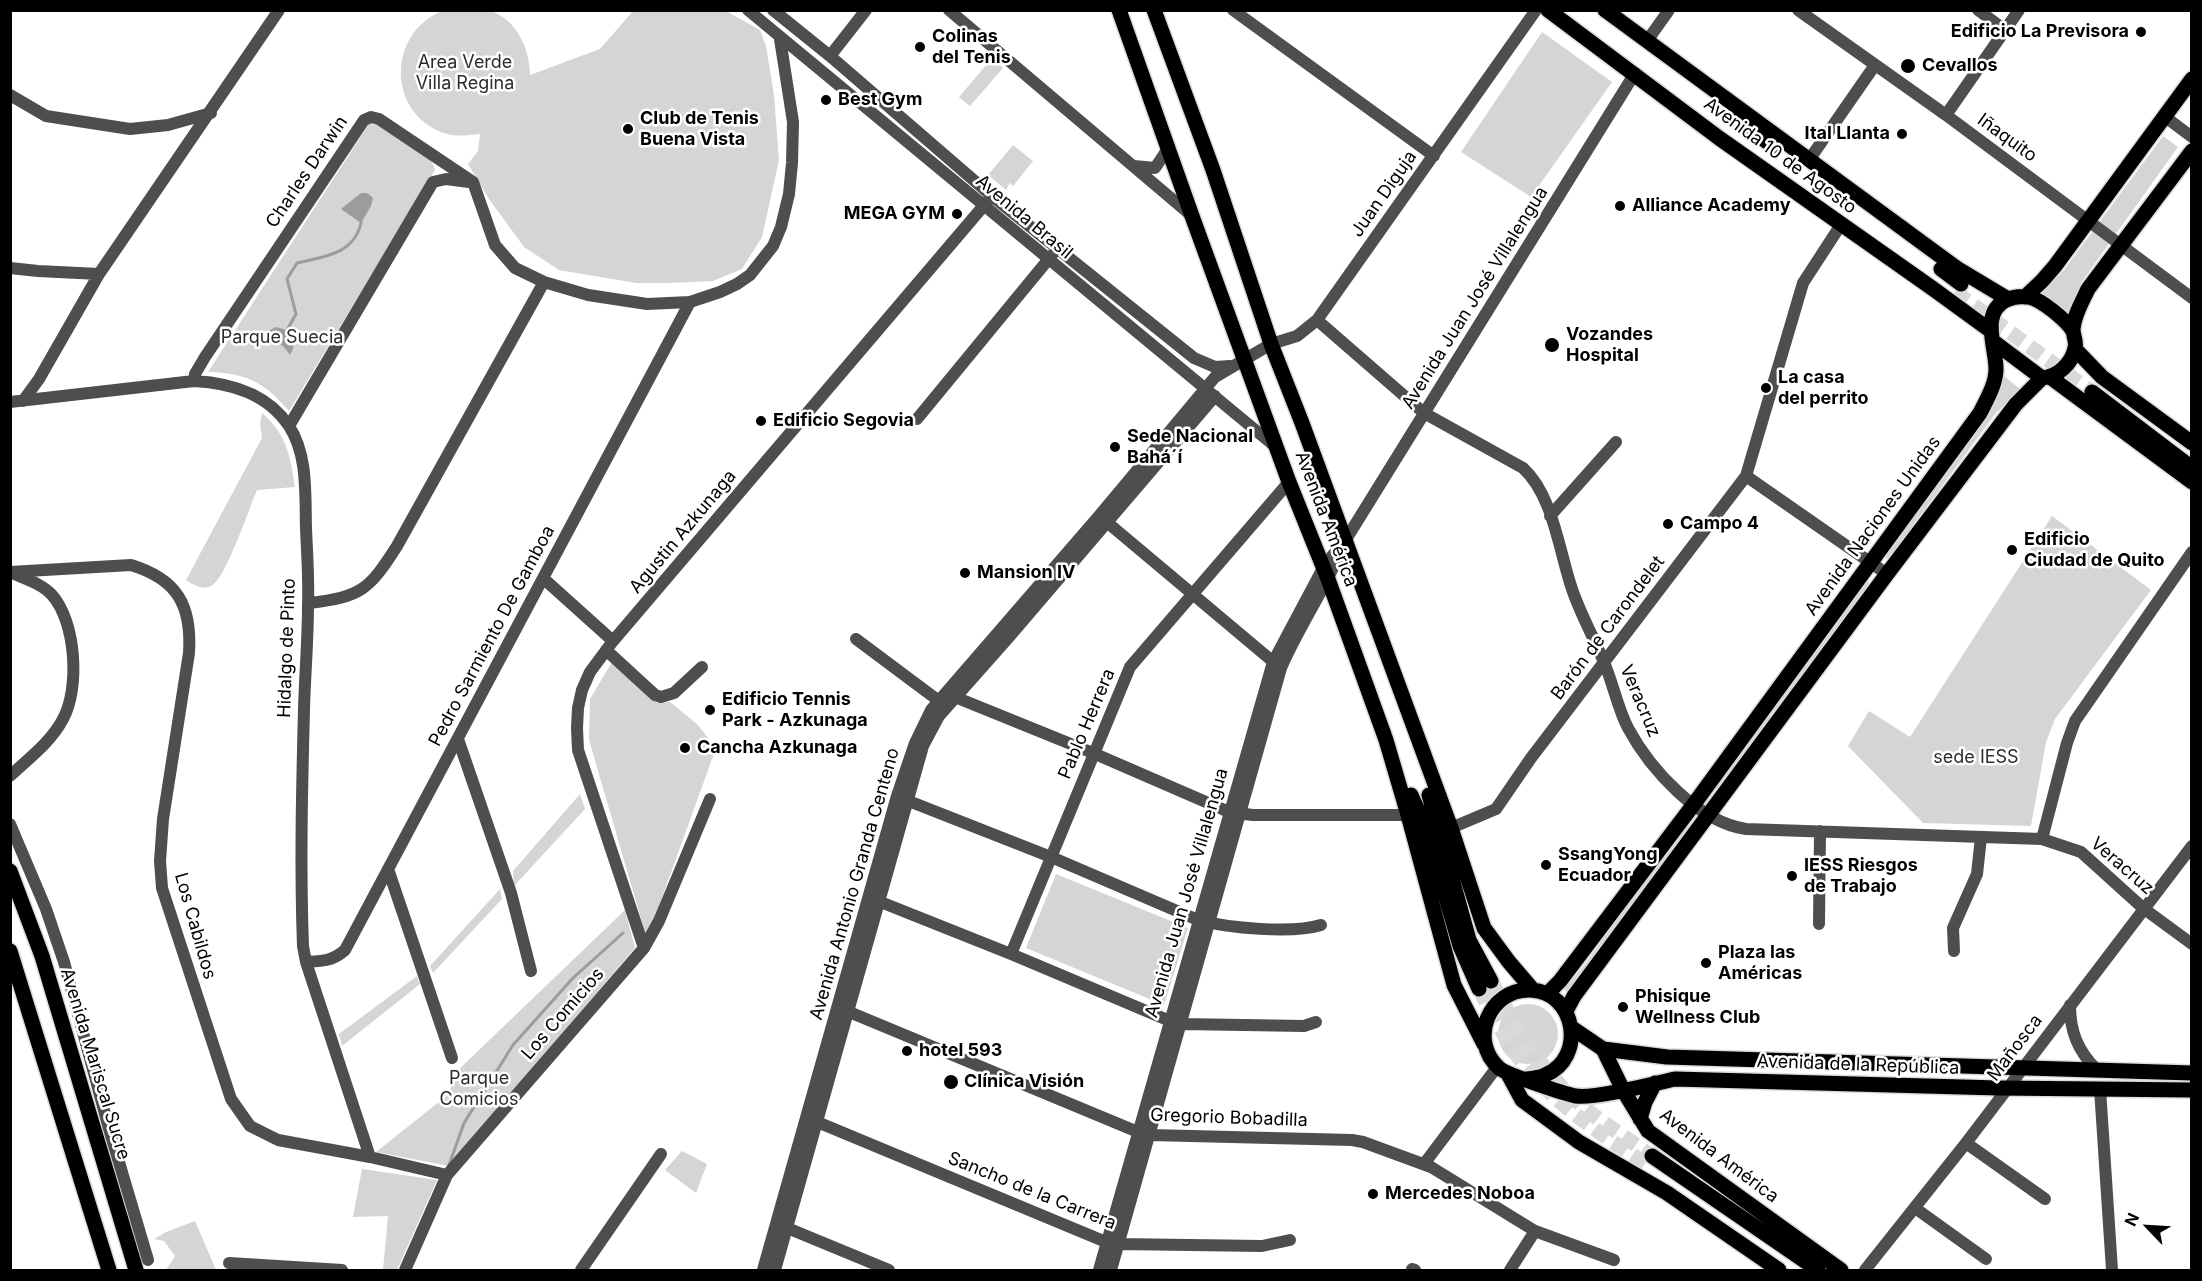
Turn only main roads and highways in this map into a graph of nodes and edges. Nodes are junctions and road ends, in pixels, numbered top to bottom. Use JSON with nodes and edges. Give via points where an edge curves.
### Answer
{"nodes":[{"id":1,"x":1119,"y":10,"type":"edge"},
{"id":2,"x":1548,"y":10,"type":"edge"},
{"id":3,"x":1605,"y":10,"type":"edge"},
{"id":4,"x":1155,"y":12,"type":"edge"},
{"id":5,"x":2192,"y":79,"type":"edge"},
{"id":6,"x":1734,"y":104,"type":"junction"},
{"id":7,"x":1719,"y":138,"type":"junction"},
{"id":8,"x":2192,"y":151,"type":"edge"},
{"id":9,"x":2025,"y":297,"type":"junction"},
{"id":10,"x":2008,"y":299,"type":"junction"},
{"id":11,"x":2073,"y":331,"type":"junction"},
{"id":12,"x":1992,"y":337,"type":"junction"},
{"id":13,"x":2075,"y":349,"type":"junction"},
{"id":14,"x":2046,"y":377,"type":"junction"},
{"id":15,"x":2192,"y":443,"type":"edge"},
{"id":16,"x":2192,"y":456,"type":"edge"},
{"id":17,"x":2192,"y":468,"type":"edge"},
{"id":18,"x":2192,"y":482,"type":"edge"},
{"id":19,"x":1386,"y":740,"type":"junction"},
{"id":20,"x":1438,"y":827,"type":"junction"},
{"id":21,"x":10,"y":871,"type":"edge"},
{"id":22,"x":10,"y":951,"type":"edge"},
{"id":23,"x":1485,"y":985,"type":"tunnel mouth"},
{"id":24,"x":1540,"y":992,"type":"junction"},
{"id":25,"x":1566,"y":1011,"type":"junction"},
{"id":26,"x":1572,"y":1028,"type":"junction"},
{"id":27,"x":1484,"y":1044,"type":"junction"},
{"id":28,"x":1603,"y":1049,"type":"junction"},
{"id":29,"x":1502,"y":1071,"type":"junction"},
{"id":30,"x":2192,"y":1073,"type":"edge"},
{"id":31,"x":1527,"y":1079,"type":"junction"},
{"id":32,"x":1655,"y":1083,"type":"junction"},
{"id":33,"x":2192,"y":1089,"type":"edge"},
{"id":34,"x":1623,"y":1090,"type":"junction"},
{"id":35,"x":1640,"y":1119,"type":"junction"},
{"id":36,"x":109,"y":1270,"type":"edge"},
{"id":37,"x":136,"y":1270,"type":"edge"},
{"id":38,"x":1779,"y":1270,"type":"edge"},
{"id":39,"x":1802,"y":1270,"type":"edge"},
{"id":40,"x":1818,"y":1270,"type":"edge"},
{"id":41,"x":1841,"y":1270,"type":"edge"}],
"edges":[{"from":1,"to":19,"type":"main road","name":"Avenida América","via":[[1240,362],[1326,573]]},
{"from":2,"to":7,"type":"main road","name":"Avenida 10 de Agosto"},
{"from":3,"to":6,"type":"main road","name":"Avenida 10 de Agosto"},
{"from":4,"to":20,"type":"main road","name":"Avenida América","via":[[1271,344],[1413,728]]},
{"from":5,"to":9,"type":"main road","via":[[2042,281]]},
{"from":6,"to":7,"type":"main road","via":[[1752,130],[1958,288],[1745,144]]},
{"from":6,"to":10,"type":"main road","name":"Avenida 10 de Agosto","via":[[1958,269]]},
{"from":7,"to":12,"type":"main road","name":"Avenida 10 de Agosto","via":[[1842,223]]},
{"from":8,"to":11,"type":"main road","via":[[2088,289]]},
{"from":9,"to":10,"type":"main road"},
{"from":9,"to":11,"type":"main road","via":[[2038,300]]},
{"from":10,"to":12,"type":"main road","name":"Avenida Naciones Unidas","via":[[1992,315]]},
{"from":11,"to":13,"type":"main road"},
{"from":12,"to":14,"type":"main road","name":"Avenida 10 de Agosto"},
{"from":12,"to":24,"type":"main road","name":"Avenida Naciones Unidas","via":[[1995,380],[1980,412],[1560,981]]},
{"from":13,"to":14,"type":"main road","via":[[2059,372]]},
{"from":13,"to":15,"type":"main road","via":[[2102,377]]},
{"from":14,"to":18,"type":"main road","name":"Avenida 10 de Agosto"},
{"from":14,"to":25,"type":"main road","via":[[2016,404],[1887,574]]},
{"from":16,"to":17,"type":"main road","via":[[2094,389]]},
{"from":19,"to":20,"type":"main road"},
{"from":19,"to":27,"type":"main road","name":"Avenida América","via":[[1454,985]]},
{"from":20,"to":23,"type":"main road","via":[[1460,946]]},
{"from":20,"to":24,"type":"main road","via":[[1484,928],[1509,962]]},
{"from":21,"to":37,"type":"main road","name":"Avenida Mariscal Sucre","via":[[42,956]]},
{"from":22,"to":36,"type":"main road"},
{"from":24,"to":25,"type":"main road","via":[[1558,1001]]},
{"from":24,"to":27,"type":"main road","via":[[1509,994],[1499,1000],[1486,1020]]},
{"from":25,"to":26,"type":"main road"},
{"from":26,"to":28,"type":"main road","name":"Avenida América"},
{"from":26,"to":31,"type":"main road","via":[[1571,1047],[1561,1064],[1546,1075]]},
{"from":27,"to":29,"type":"main road"},
{"from":28,"to":30,"type":"main road","name":"Avenida de la República","via":[[1668,1057]]},
{"from":28,"to":34,"type":"main road","name":"Avenida América"},
{"from":29,"to":31,"type":"main road"},
{"from":29,"to":38,"type":"main road","via":[[1522,1100],[1579,1142],[1667,1193]]},
{"from":31,"to":34,"type":"main road","name":"Avenida de la República","via":[[1578,1096]]},
{"from":32,"to":33,"type":"main road","name":"Avenida de la República","via":[[1675,1079]]},
{"from":32,"to":34,"type":"main road","name":"Avenida de la República"},
{"from":32,"to":35,"type":"main road"},
{"from":34,"to":35,"type":"main road","name":"Avenida América"},
{"from":35,"to":41,"type":"main road","name":"Avenida América","via":[[1648,1131]]},
{"from":39,"to":40,"type":"main road","name":"Avenida América","via":[[1649,1160]]}]}
